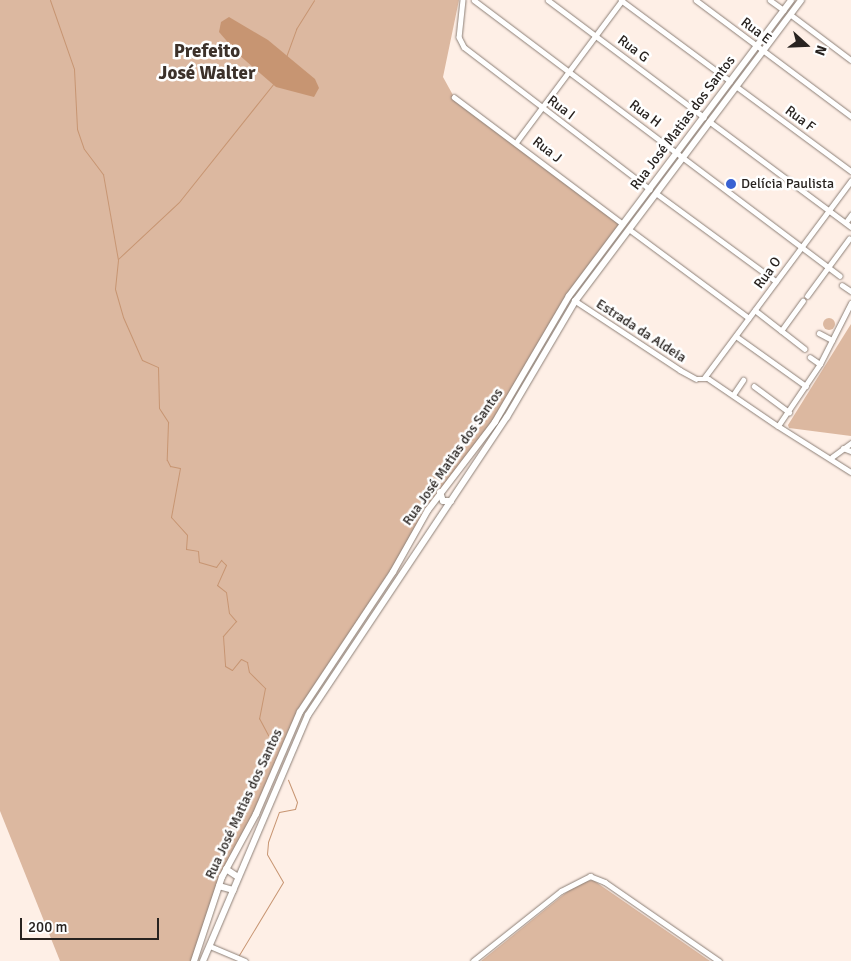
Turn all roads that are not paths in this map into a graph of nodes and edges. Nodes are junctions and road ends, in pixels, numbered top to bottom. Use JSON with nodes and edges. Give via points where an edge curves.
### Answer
{"nodes":[{"id":1,"x":464,"y":0,"type":"edge"},
{"id":2,"x":474,"y":0,"type":"edge"},
{"id":3,"x":548,"y":0,"type":"edge"},
{"id":4,"x":621,"y":0,"type":"edge"},
{"id":5,"x":696,"y":0,"type":"edge"},
{"id":6,"x":770,"y":0,"type":"edge"},
{"id":7,"x":791,"y":0,"type":"edge"},
{"id":8,"x":801,"y":0,"type":"edge"},
{"id":9,"x":784,"y":10,"type":"junction"},
{"id":10,"x":790,"y":14,"type":"junction"},
{"id":11,"x":597,"y":36,"type":"junction"},
{"id":12,"x":757,"y":46,"type":"junction"},
{"id":13,"x":763,"y":50,"type":"junction"},
{"id":14,"x":851,"y":60,"type":"edge"},
{"id":15,"x":569,"y":72,"type":"junction"},
{"id":16,"x":733,"y":84,"type":"junction"},
{"id":17,"x":454,"y":97,"type":"dead end"},
{"id":18,"x":542,"y":108,"type":"junction"},
{"id":19,"x":851,"y":116,"type":"edge"},
{"id":20,"x":707,"y":119,"type":"junction"},
{"id":21,"x":517,"y":141,"type":"junction"},
{"id":22,"x":677,"y":153,"type":"junction"},
{"id":23,"x":683,"y":157,"type":"junction"},
{"id":24,"x":851,"y":171,"type":"edge"},
{"id":25,"x":851,"y":181,"type":"edge"},
{"id":26,"x":653,"y":191,"type":"junction"},
{"id":27,"x":829,"y":209,"type":"junction"},
{"id":28,"x":851,"y":215,"type":"edge"},
{"id":29,"x":846,"y":222,"type":"junction"},
{"id":30,"x":623,"y":224,"type":"junction"},
{"id":31,"x":851,"y":227,"type":"edge"},
{"id":32,"x":629,"y":229,"type":"junction"},
{"id":33,"x":849,"y":239,"type":"dead end"},
{"id":34,"x":802,"y":247,"type":"junction"},
{"id":35,"x":828,"y":267,"type":"junction"},
{"id":36,"x":840,"y":276,"type":"dead end"},
{"id":37,"x":776,"y":281,"type":"junction"},
{"id":38,"x":842,"y":285,"type":"dead end"},
{"id":39,"x":851,"y":291,"type":"edge"},
{"id":40,"x":569,"y":296,"type":"junction"},
{"id":41,"x":806,"y":296,"type":"dead end"},
{"id":42,"x":576,"y":300,"type":"junction"},
{"id":43,"x":803,"y":301,"type":"dead end"},
{"id":44,"x":851,"y":303,"type":"edge"},
{"id":45,"x":755,"y":310,"type":"junction"},
{"id":46,"x":749,"y":318,"type":"junction"},
{"id":47,"x":781,"y":331,"type":"junction"},
{"id":48,"x":819,"y":333,"type":"dead end"},
{"id":49,"x":736,"y":336,"type":"junction"},
{"id":50,"x":832,"y":340,"type":"junction"},
{"id":51,"x":805,"y":349,"type":"dead end"},
{"id":52,"x":810,"y":357,"type":"dead end"},
{"id":53,"x":820,"y":364,"type":"junction"},
{"id":54,"x":704,"y":378,"type":"junction"},
{"id":55,"x":743,"y":380,"type":"dead end"},
{"id":56,"x":754,"y":386,"type":"dead end"},
{"id":57,"x":806,"y":386,"type":"junction"},
{"id":58,"x":733,"y":394,"type":"junction"},
{"id":59,"x":789,"y":412,"type":"junction"},
{"id":60,"x":778,"y":426,"type":"junction"},
{"id":61,"x":851,"y":443,"type":"edge"},
{"id":62,"x":843,"y":448,"type":"junction"},
{"id":63,"x":851,"y":451,"type":"edge"},
{"id":64,"x":832,"y":457,"type":"junction"},
{"id":65,"x":851,"y":472,"type":"edge"},
{"id":66,"x":440,"y":492,"type":"junction"},
{"id":67,"x":451,"y":501,"type":"junction"},
{"id":68,"x":428,"y":510,"type":"junction"},
{"id":69,"x":439,"y":518,"type":"junction"},
{"id":70,"x":226,"y":869,"type":"junction"},
{"id":71,"x":238,"y":877,"type":"junction"},
{"id":72,"x":219,"y":886,"type":"junction"},
{"id":73,"x":233,"y":890,"type":"junction"},
{"id":74,"x":210,"y":946,"type":"junction"},
{"id":75,"x":194,"y":961,"type":"edge"},
{"id":76,"x":203,"y":961,"type":"edge"},
{"id":77,"x":245,"y":961,"type":"edge"},
{"id":78,"x":473,"y":961,"type":"edge"},
{"id":79,"x":719,"y":961,"type":"edge"}],
"edges":[{"from":1,"to":18,"type":"street","name":"Rua I","via":[[461,44]]},
{"from":2,"to":15,"type":"street","name":"Rua H"},
{"from":3,"to":11,"type":"street","name":"Rua G"},
{"from":4,"to":11,"type":"street"},
{"from":4,"to":16,"type":"street","name":"Rua F"},
{"from":5,"to":12,"type":"street","name":"Rua E"},
{"from":6,"to":9,"type":"street"},
{"from":7,"to":9,"type":"main road","name":"Rua José Matias dos Santos"},
{"from":8,"to":10,"type":"main road","name":"Rua José Matias dos Santos"},
{"from":9,"to":12,"type":"main road","name":"Rua José Matias dos Santos"},
{"from":10,"to":13,"type":"main road","name":"Rua José Matias dos Santos"},
{"from":10,"to":14,"type":"street"},
{"from":11,"to":15,"type":"street"},
{"from":11,"to":20,"type":"street","name":"Rua G"},
{"from":12,"to":13,"type":"street","name":"Rua E"},
{"from":12,"to":16,"type":"main road","name":"Rua José Matias dos Santos"},
{"from":13,"to":16,"type":"main road","name":"Rua José Matias dos Santos"},
{"from":13,"to":19,"type":"street","name":"Rua E"},
{"from":15,"to":18,"type":"street"},
{"from":15,"to":22,"type":"street","name":"Rua H"},
{"from":16,"to":20,"type":"main road","name":"Rua José Matias dos Santos"},
{"from":16,"to":24,"type":"street","name":"Rua F"},
{"from":17,"to":21,"type":"street","name":"Rua J"},
{"from":18,"to":21,"type":"street"},
{"from":18,"to":26,"type":"street","name":"Rua I"},
{"from":20,"to":22,"type":"main road","name":"Rua José Matias dos Santos"},
{"from":20,"to":23,"type":"main road","name":"Rua José Matias dos Santos"},
{"from":20,"to":27,"type":"street","name":"Rua G"},
{"from":21,"to":30,"type":"street","name":"Rua J"},
{"from":22,"to":23,"type":"street","name":"Rua H"},
{"from":22,"to":26,"type":"main road","name":"Rua José Matias dos Santos"},
{"from":23,"to":26,"type":"main road","name":"Rua José Matias dos Santos"},
{"from":23,"to":34,"type":"street","name":"Rua H"},
{"from":25,"to":27,"type":"street","name":"Rua O"},
{"from":26,"to":30,"type":"main road","name":"Rua José Matias dos Santos"},
{"from":26,"to":32,"type":"main road","name":"Rua José Matias dos Santos"},
{"from":26,"to":37,"type":"street","name":"Rua I"},
{"from":27,"to":29,"type":"street","name":"Rua G"},
{"from":27,"to":34,"type":"street","name":"Rua O"},
{"from":28,"to":29,"type":"street"},
{"from":29,"to":31,"type":"street","name":"Rua G"},
{"from":30,"to":40,"type":"main road","name":"Rua José Matias dos Santos"},
{"from":32,"to":42,"type":"main road","name":"Rua José Matias dos Santos"},
{"from":32,"to":46,"type":"street"},
{"from":33,"to":35,"type":"street"},
{"from":34,"to":35,"type":"street","name":"Rua H"},
{"from":34,"to":37,"type":"street","name":"Rua O"},
{"from":35,"to":36,"type":"street","name":"Rua H"},
{"from":35,"to":41,"type":"street"},
{"from":37,"to":45,"type":"street","name":"Rua O"},
{"from":38,"to":39,"type":"street"},
{"from":40,"to":42,"type":"street","name":"Estrada da Aldeia"},
{"from":40,"to":66,"type":"main road","name":"Rua José Matias dos Santos","via":[[495,422]]},
{"from":42,"to":54,"type":"street","name":"Estrada da Aldeia","via":[[680,370]]},
{"from":42,"to":67,"type":"main road","name":"Rua José Matias dos Santos"},
{"from":43,"to":47,"type":"street"},
{"from":44,"to":50,"type":"street"},
{"from":45,"to":46,"type":"street","name":"Rua O"},
{"from":45,"to":47,"type":"street"},
{"from":46,"to":49,"type":"street","name":"Rua O"},
{"from":47,"to":51,"type":"street"},
{"from":48,"to":50,"type":"street"},
{"from":49,"to":54,"type":"street","name":"Rua O"},
{"from":49,"to":57,"type":"street"},
{"from":50,"to":53,"type":"street"},
{"from":52,"to":53,"type":"street"},
{"from":53,"to":57,"type":"street"},
{"from":54,"to":58,"type":"street","name":"Estrada da Aldeia"},
{"from":55,"to":58,"type":"street"},
{"from":56,"to":59,"type":"street"},
{"from":57,"to":59,"type":"street"},
{"from":58,"to":60,"type":"street","name":"Estrada da Aldeia"},
{"from":59,"to":60,"type":"street"},
{"from":60,"to":64,"type":"street","name":"Estrada da Aldeia"},
{"from":61,"to":62,"type":"street"},
{"from":62,"to":63,"type":"street"},
{"from":62,"to":64,"type":"street"},
{"from":64,"to":65,"type":"street","name":"Estrada da Aldeia"},
{"from":66,"to":67,"type":"main road","via":[[443,501]]},
{"from":66,"to":68,"type":"main road","name":"Rua José Matias dos Santos"},
{"from":67,"to":69,"type":"main road","name":"Rua José Matias dos Santos"},
{"from":68,"to":69,"type":"main road"},
{"from":68,"to":70,"type":"main road","name":"Rua José Matias dos Santos","via":[[393,572],[300,712]]},
{"from":69,"to":71,"type":"main road","name":"Rua José Matias dos Santos","via":[[303,722]]},
{"from":70,"to":71,"type":"main road"},
{"from":70,"to":72,"type":"main road","name":"Rua José Matias dos Santos"},
{"from":71,"to":73,"type":"main road","name":"Rua José Matias dos Santos"},
{"from":72,"to":73,"type":"main road"},
{"from":72,"to":75,"type":"main road","name":"Rua José Matias dos Santos"},
{"from":73,"to":74,"type":"main road","name":"Rua José Matias dos Santos"},
{"from":74,"to":76,"type":"main road","name":"Rua José Matias dos Santos"},
{"from":74,"to":77,"type":"street"},
{"from":78,"to":79,"type":"street","via":[[561,892],[590,876],[605,882]]}]}
